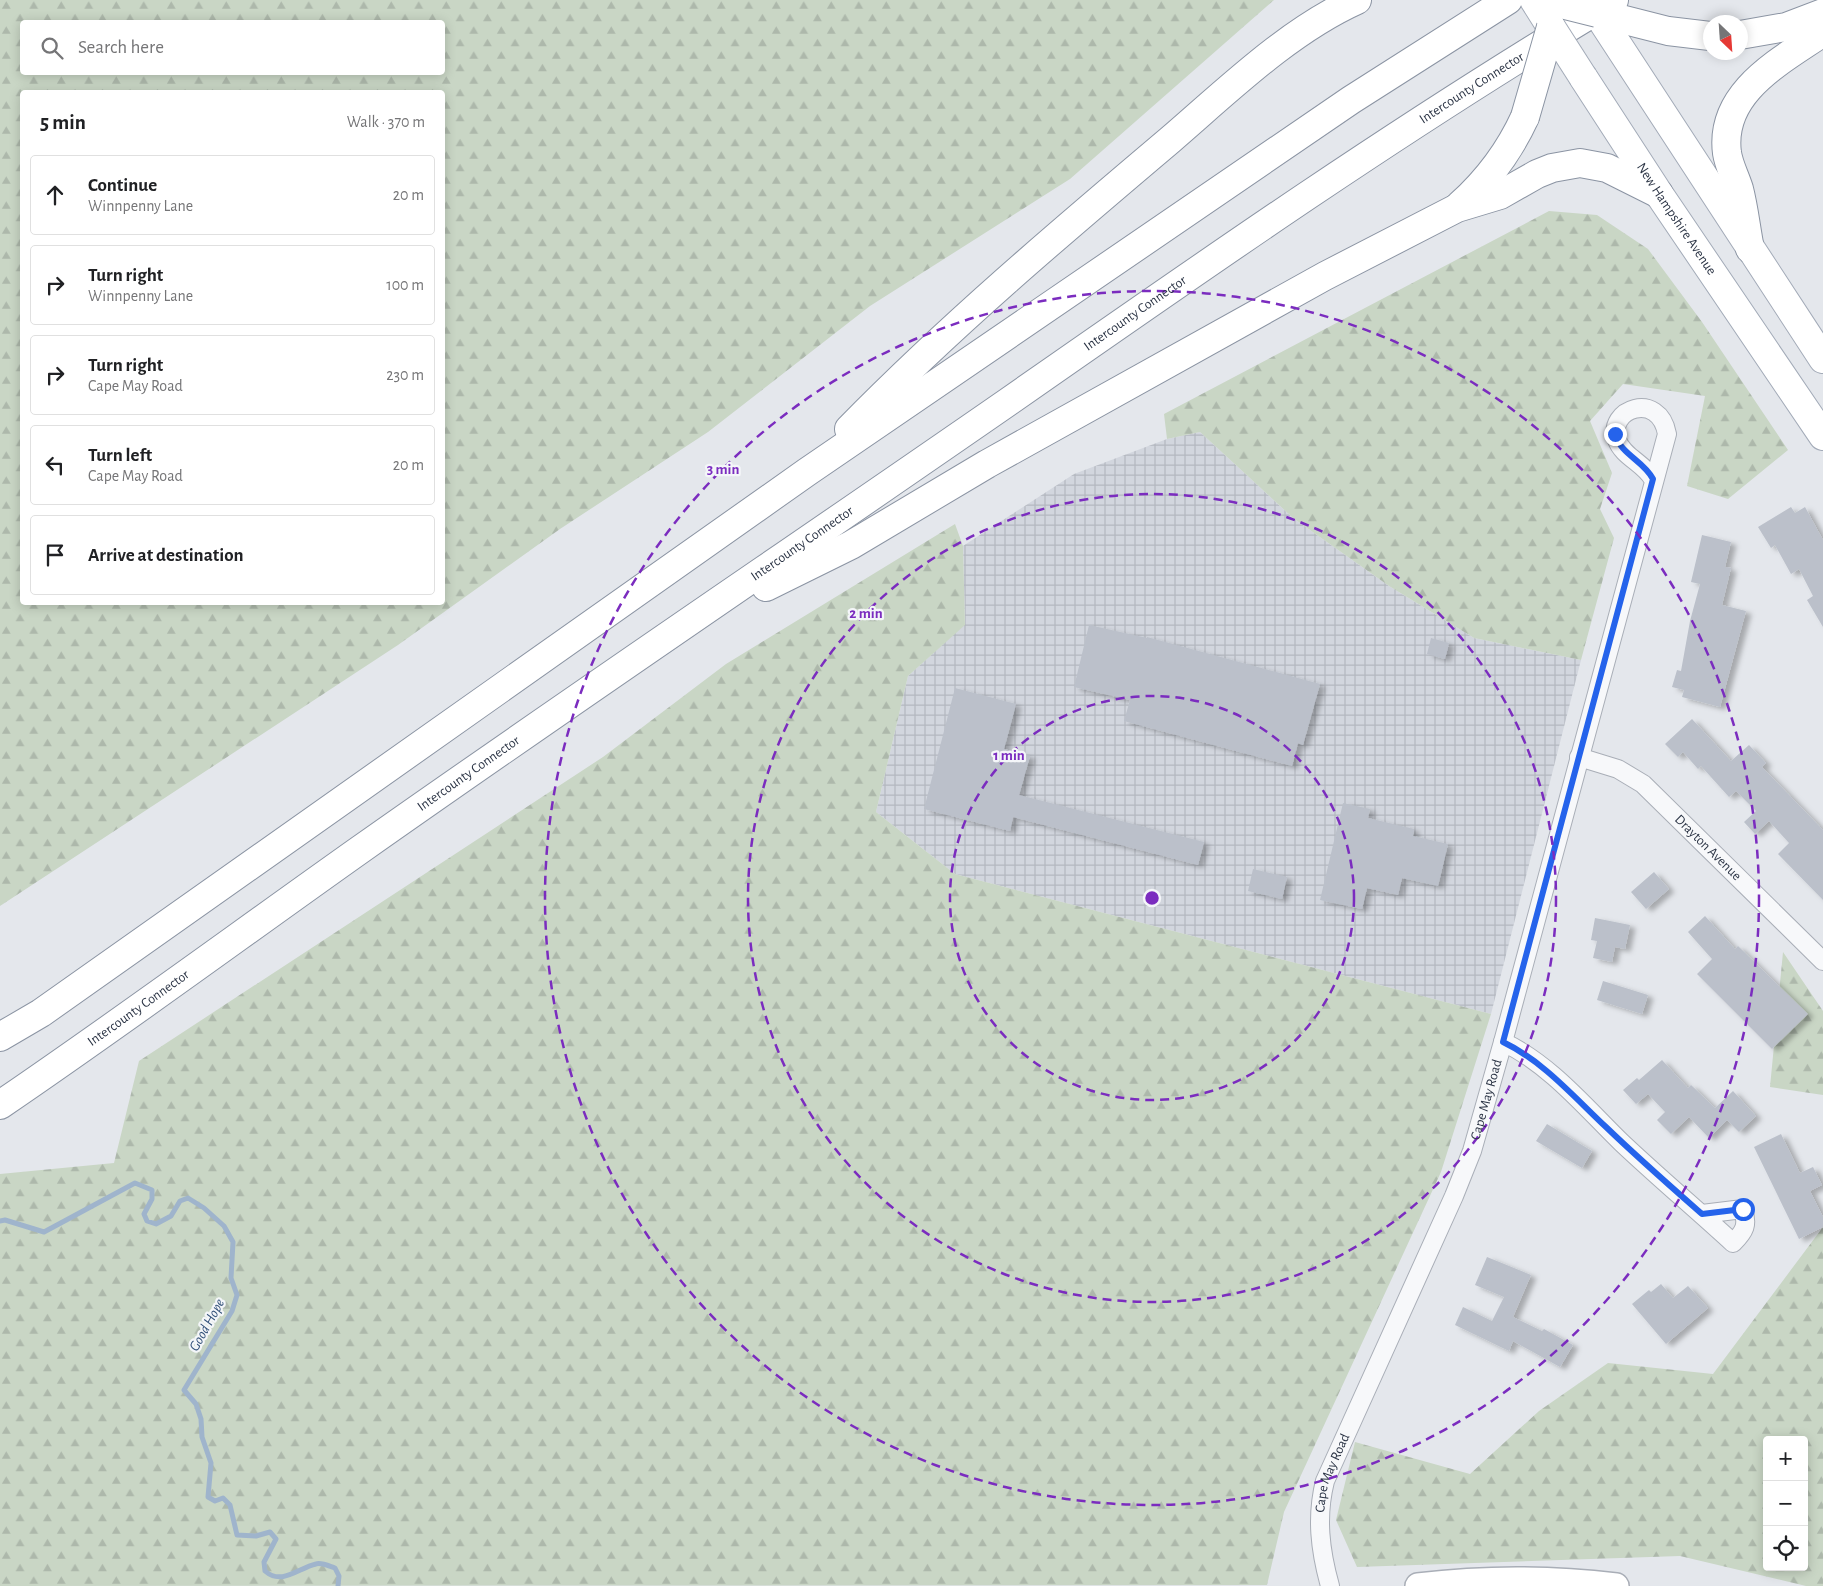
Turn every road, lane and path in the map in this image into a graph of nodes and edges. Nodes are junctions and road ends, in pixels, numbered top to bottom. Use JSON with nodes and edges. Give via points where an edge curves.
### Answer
{"nodes":[{"id":1,"x":1508,"y":0,"type":"edge"},
{"id":2,"x":1348,"y":2,"type":"edge"},
{"id":3,"x":1600,"y":4,"type":"edge"},
{"id":4,"x":1550,"y":6,"type":"edge"},
{"id":5,"x":1823,"y":14,"type":"edge"},
{"id":6,"x":1823,"y":32,"type":"edge"},
{"id":7,"x":1748,"y":34,"type":"edge"},
{"id":8,"x":1703,"y":35,"type":"edge"},
{"id":9,"x":1658,"y":194,"type":"junction"},
{"id":10,"x":1457,"y":208,"type":"junction"},
{"id":11,"x":1750,"y":249,"type":"junction"},
{"id":12,"x":1823,"y":359,"type":"edge"},
{"id":13,"x":1823,"y":436,"type":"edge"},
{"id":14,"x":807,"y":472,"type":"junction"},
{"id":15,"x":1653,"y":479,"type":"dead end"},
{"id":16,"x":680,"y":630,"type":"junction"},
{"id":17,"x":1579,"y":757,"type":"junction"},
{"id":18,"x":1823,"y":961,"type":"edge"},
{"id":19,"x":0,"y":1037,"type":"edge"},
{"id":20,"x":1503,"y":1042,"type":"junction"},
{"id":21,"x":0,"y":1105,"type":"edge"},
{"id":22,"x":1702,"y":1214,"type":"dead end"},
{"id":23,"x":1330,"y":1586,"type":"edge"},
{"id":24,"x":1418,"y":1586,"type":"edge"},
{"id":25,"x":1616,"y":1586,"type":"edge"}],
"edges":[{"from":1,"to":14,"type":"main road","via":[[1351,100]]},
{"from":2,"to":14,"type":"main road","via":[[1289,41],[1047,244],[910,367]]},
{"from":3,"to":4,"type":"main road","bridge":true},
{"from":3,"to":8,"type":"main road","via":[[1668,30]]},
{"from":3,"to":11,"type":"main road","via":[[1623,54]]},
{"from":3,"to":16,"type":"main road","name":"Intercounty Connector","via":[[1333,178]]},
{"from":4,"to":9,"type":"main road","name":"New Hampshire Avenue","bridge":true,"via":[[1583,77]]},
{"from":4,"to":10,"type":"main road","bridge":true,"via":[[1525,117],[1503,159]]},
{"from":5,"to":7,"type":"main road","via":[[1786,27]]},
{"from":6,"to":11,"type":"main road","via":[[1752,84],[1734,107],[1728,123],[1727,153],[1738,187]]},
{"from":9,"to":10,"type":"main road","via":[[1615,172],[1580,163],[1552,168],[1500,195]]},
{"from":9,"to":13,"type":"main road","name":"New Hampshire Avenue"},
{"from":10,"to":16,"type":"main road","via":[[1316,281],[987,464],[850,545]]},
{"from":11,"to":12,"type":"main road"},
{"from":14,"to":19,"type":"main road","via":[[41,1012]]},
{"from":15,"to":17,"type":"street","name":"Cape May Road"},
{"from":16,"to":21,"type":"main road","name":"Intercounty Connector","via":[[362,849],[98,1039]]},
{"from":17,"to":18,"type":"street","name":"Drayton Avenue","via":[[1618,769],[1643,784]]},
{"from":17,"to":20,"type":"street","name":"Cape May Road"},
{"from":20,"to":22,"type":"street","via":[[1521,1050],[1545,1070]]},
{"from":20,"to":23,"type":"street","name":"Cape May Road","via":[[1462,1175],[1325,1481],[1319,1526]]},
{"from":24,"to":25,"type":"street","via":[[1530,1580]]}]}
